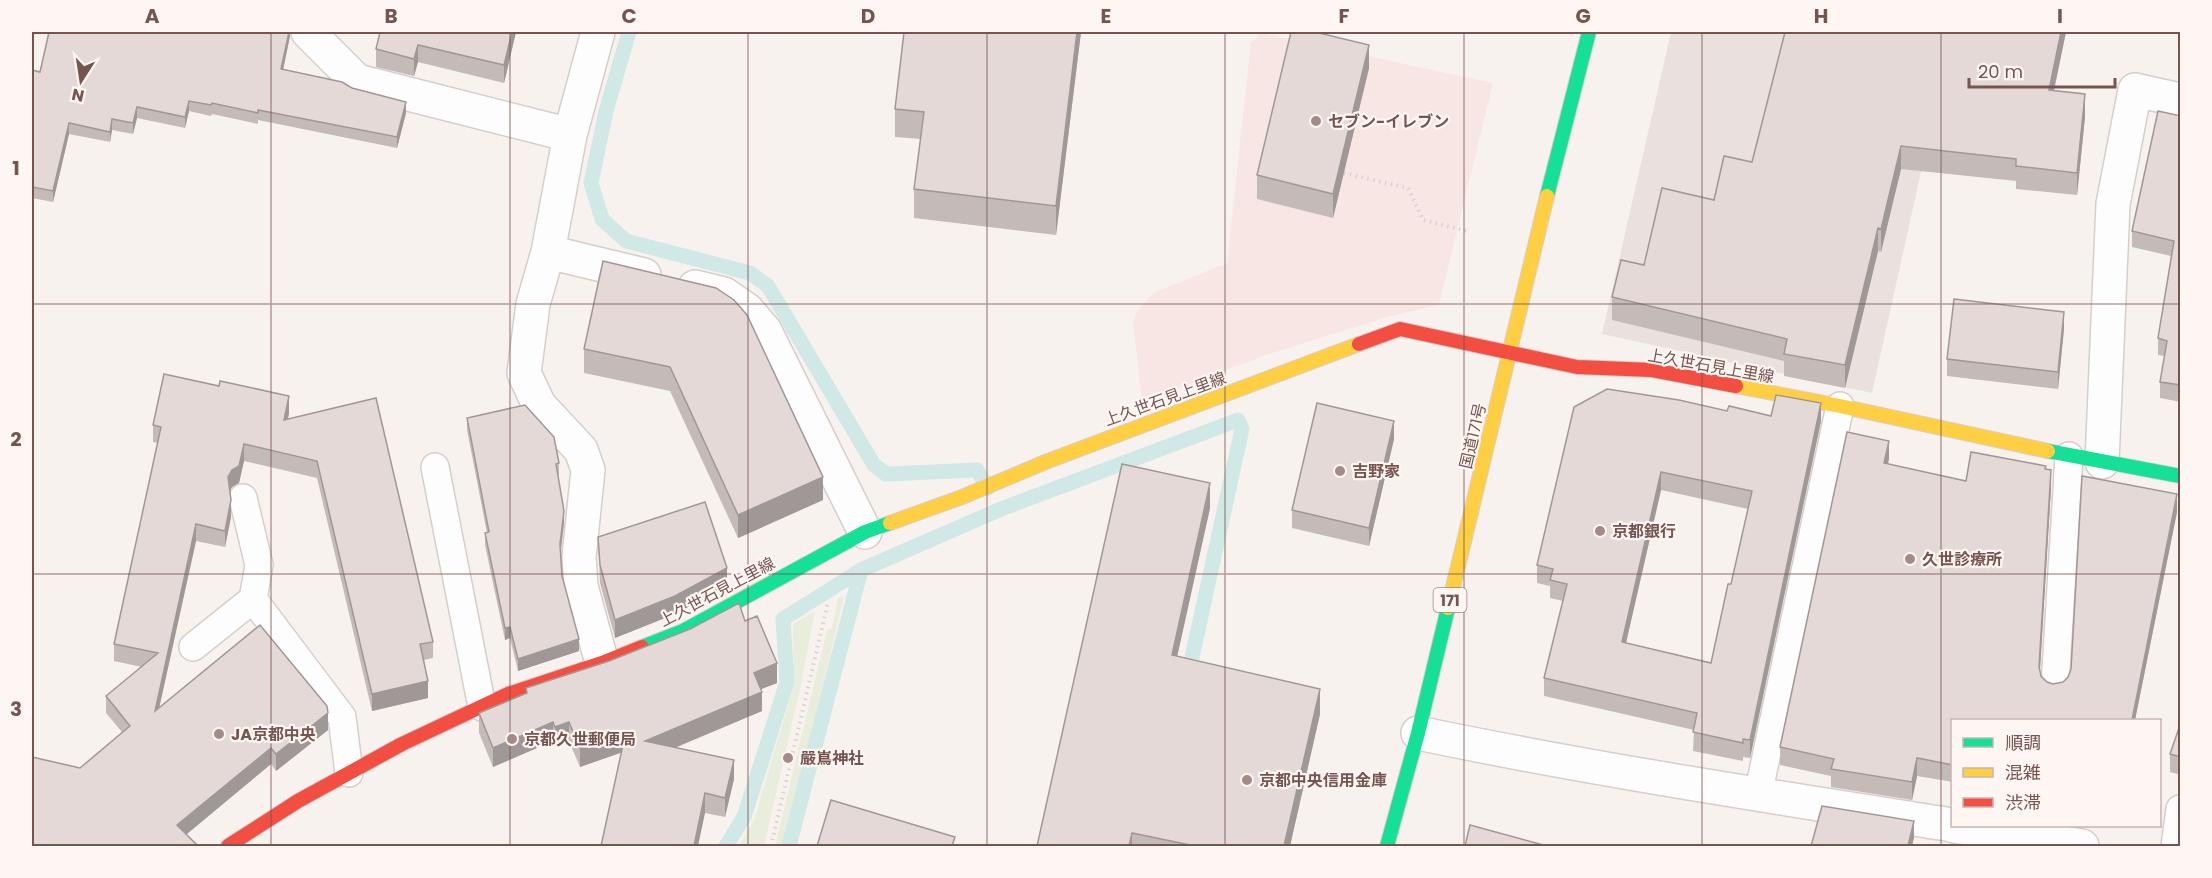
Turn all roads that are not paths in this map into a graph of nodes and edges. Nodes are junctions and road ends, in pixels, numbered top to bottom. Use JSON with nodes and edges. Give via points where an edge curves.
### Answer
{"nodes":[{"id":1,"x":308,"y":32,"type":"edge"},
{"id":2,"x":598,"y":32,"type":"edge"},
{"id":3,"x":1589,"y":32,"type":"edge"},
{"id":4,"x":2181,"y":100,"type":"edge"},
{"id":5,"x":570,"y":135,"type":"junction"},
{"id":6,"x":548,"y":252,"type":"junction"},
{"id":7,"x":1509,"y":352,"type":"junction"},
{"id":8,"x":1840,"y":406,"type":"junction"},
{"id":9,"x":2069,"y":456,"type":"junction"},
{"id":10,"x":2102,"y":462,"type":"junction"},
{"id":11,"x":435,"y":467,"type":"dead end"},
{"id":12,"x":2181,"y":476,"type":"edge"},
{"id":13,"x":243,"y":498,"type":"dead end"},
{"id":14,"x":865,"y":532,"type":"junction"},
{"id":15,"x":253,"y":599,"type":"junction"},
{"id":16,"x":193,"y":647,"type":"dead end"},
{"id":17,"x":602,"y":663,"type":"junction"},
{"id":18,"x":2055,"y":686,"type":"edge"},
{"id":19,"x":482,"y":707,"type":"junction"},
{"id":20,"x":1418,"y":733,"type":"junction"},
{"id":21,"x":349,"y":773,"type":"junction"},
{"id":22,"x":1758,"y":795,"type":"junction"},
{"id":23,"x":2181,"y":809,"type":"edge"},
{"id":24,"x":1964,"y":832,"type":"edge"},
{"id":25,"x":228,"y":846,"type":"edge"},
{"id":26,"x":1387,"y":846,"type":"edge"},
{"id":27,"x":2082,"y":846,"type":"edge"},
{"id":28,"x":2175,"y":846,"type":"edge"}],
"edges":[{"from":1,"to":5,"type":"street","via":[[357,81]]},
{"from":2,"to":5,"type":"street"},
{"from":3,"to":7,"type":"main road","name":"国道171号","number":"171"},
{"from":4,"to":10,"type":"street","via":[[2135,90],[2113,204]]},
{"from":5,"to":6,"type":"street"},
{"from":6,"to":14,"type":"street","via":[[724,294],[747,310],[765,331]]},
{"from":6,"to":17,"type":"street","via":[[533,303],[524,372],[539,405],[581,450],[588,470],[579,557],[581,586]]},
{"from":7,"to":8,"type":"main road","name":"上久世石見上里線","via":[[1577,367],[1652,370]]},
{"from":7,"to":14,"type":"main road","name":"上久世石見上里線","via":[[1400,329]]},
{"from":7,"to":20,"type":"main road","name":"国道171号","number":"171"},
{"from":8,"to":9,"type":"main road","name":"上久世石見上里線"},
{"from":8,"to":22,"type":"lane"},
{"from":9,"to":10,"type":"main road","name":"上久世石見上里線"},
{"from":9,"to":18,"type":"lane"},
{"from":10,"to":12,"type":"main road","name":"上久世石見上里線"},
{"from":11,"to":19,"type":"lane"},
{"from":13,"to":15,"type":"lane","via":[[259,565]]},
{"from":14,"to":17,"type":"main road","name":"上久世石見上里線","via":[[683,631]]},
{"from":15,"to":16,"type":"lane"},
{"from":15,"to":21,"type":"lane","via":[[342,717]]},
{"from":17,"to":19,"type":"main road","name":"上久世石見上里線","via":[[508,694]]},
{"from":19,"to":21,"type":"main road","name":"上久世石見上里線"},
{"from":20,"to":22,"type":"street"},
{"from":20,"to":26,"type":"main road","name":"国道171号","number":"171"},
{"from":21,"to":25,"type":"main road","name":"上久世石見上里線"},
{"from":22,"to":24,"type":"street"},
{"from":23,"to":28,"type":"lane"},
{"from":24,"to":27,"type":"street"}]}
